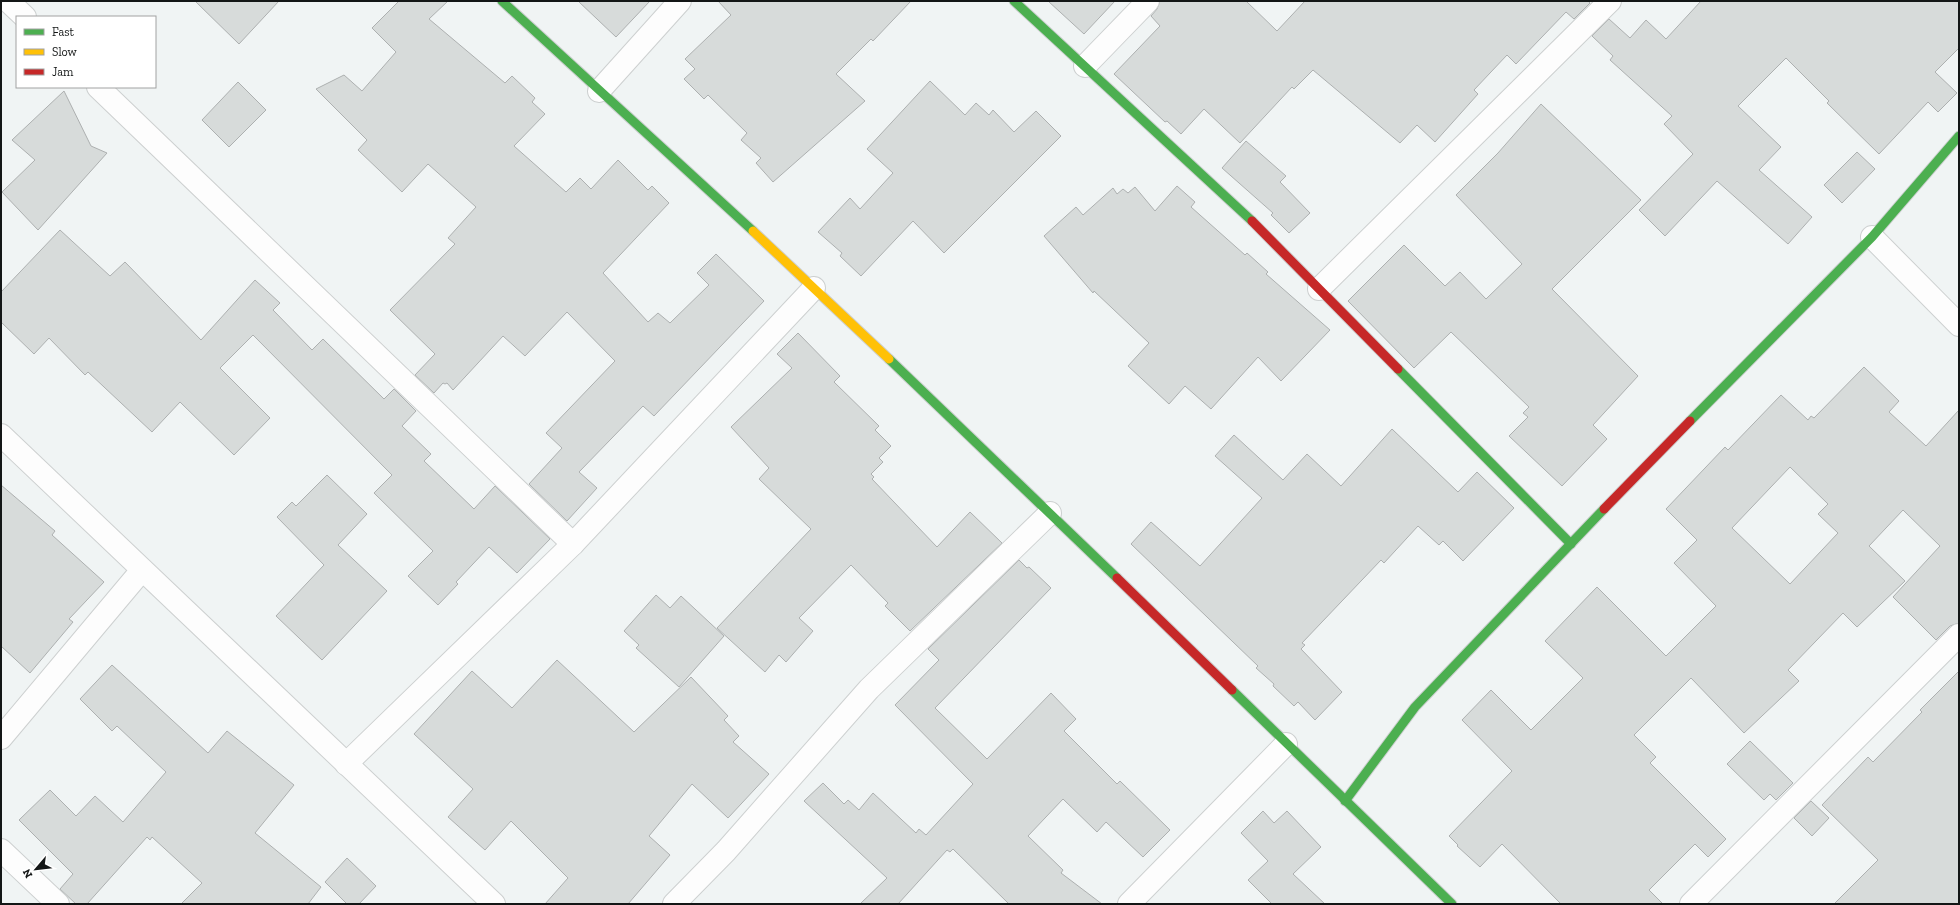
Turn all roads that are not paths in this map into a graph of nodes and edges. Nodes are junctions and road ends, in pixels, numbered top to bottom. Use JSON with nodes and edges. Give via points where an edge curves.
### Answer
{"nodes":[{"id":1,"x":8,"y":1,"type":"edge"},
{"id":2,"x":502,"y":1,"type":"edge"},
{"id":3,"x":680,"y":1,"type":"edge"},
{"id":4,"x":1014,"y":1,"type":"edge"},
{"id":5,"x":1148,"y":1,"type":"edge"},
{"id":6,"x":1610,"y":1,"type":"edge"},
{"id":7,"x":24,"y":16,"type":"edge"},
{"id":8,"x":1085,"y":66,"type":"junction"},
{"id":9,"x":99,"y":88,"type":"edge"},
{"id":10,"x":599,"y":91,"type":"junction"},
{"id":11,"x":1959,"y":136,"type":"edge"},
{"id":12,"x":1872,"y":237,"type":"junction"},
{"id":13,"x":814,"y":288,"type":"junction"},
{"id":14,"x":1319,"y":289,"type":"junction"},
{"id":15,"x":1959,"y":325,"type":"edge"},
{"id":16,"x":1,"y":435,"type":"edge"},
{"id":17,"x":1050,"y":513,"type":"junction"},
{"id":18,"x":573,"y":544,"type":"junction"},
{"id":19,"x":1571,"y":544,"type":"junction"},
{"id":20,"x":142,"y":570,"type":"junction"},
{"id":21,"x":1959,"y":635,"type":"edge"},
{"id":22,"x":1,"y":738,"type":"edge"},
{"id":23,"x":1286,"y":744,"type":"junction"},
{"id":24,"x":346,"y":764,"type":"junction"},
{"id":25,"x":1345,"y":801,"type":"junction"},
{"id":26,"x":1,"y":850,"type":"edge"},
{"id":27,"x":58,"y":904,"type":"edge"},
{"id":28,"x":494,"y":904,"type":"edge"},
{"id":29,"x":674,"y":904,"type":"edge"},
{"id":30,"x":1129,"y":904,"type":"edge"},
{"id":31,"x":1452,"y":904,"type":"edge"},
{"id":32,"x":1691,"y":904,"type":"edge"}],
"edges":[{"from":1,"to":7,"type":"street"},
{"from":2,"to":10,"type":"street"},
{"from":3,"to":10,"type":"street"},
{"from":4,"to":8,"type":"street"},
{"from":5,"to":8,"type":"street"},
{"from":6,"to":14,"type":"street"},
{"from":8,"to":14,"type":"street","via":[[1242,211]]},
{"from":9,"to":18,"type":"street"},
{"from":10,"to":13,"type":"street"},
{"from":11,"to":12,"type":"street"},
{"from":12,"to":15,"type":"street"},
{"from":12,"to":19,"type":"street"},
{"from":13,"to":17,"type":"street"},
{"from":13,"to":18,"type":"street"},
{"from":14,"to":19,"type":"street"},
{"from":16,"to":20,"type":"street"},
{"from":17,"to":23,"type":"street"},
{"from":17,"to":29,"type":"street","via":[[869,689],[726,851]]},
{"from":18,"to":24,"type":"street"},
{"from":19,"to":25,"type":"street","via":[[1415,706]]},
{"from":20,"to":22,"type":"street"},
{"from":20,"to":24,"type":"street"},
{"from":21,"to":32,"type":"street"},
{"from":23,"to":25,"type":"street"},
{"from":23,"to":30,"type":"street"},
{"from":24,"to":28,"type":"street"},
{"from":25,"to":31,"type":"street"},
{"from":26,"to":27,"type":"street"}]}
